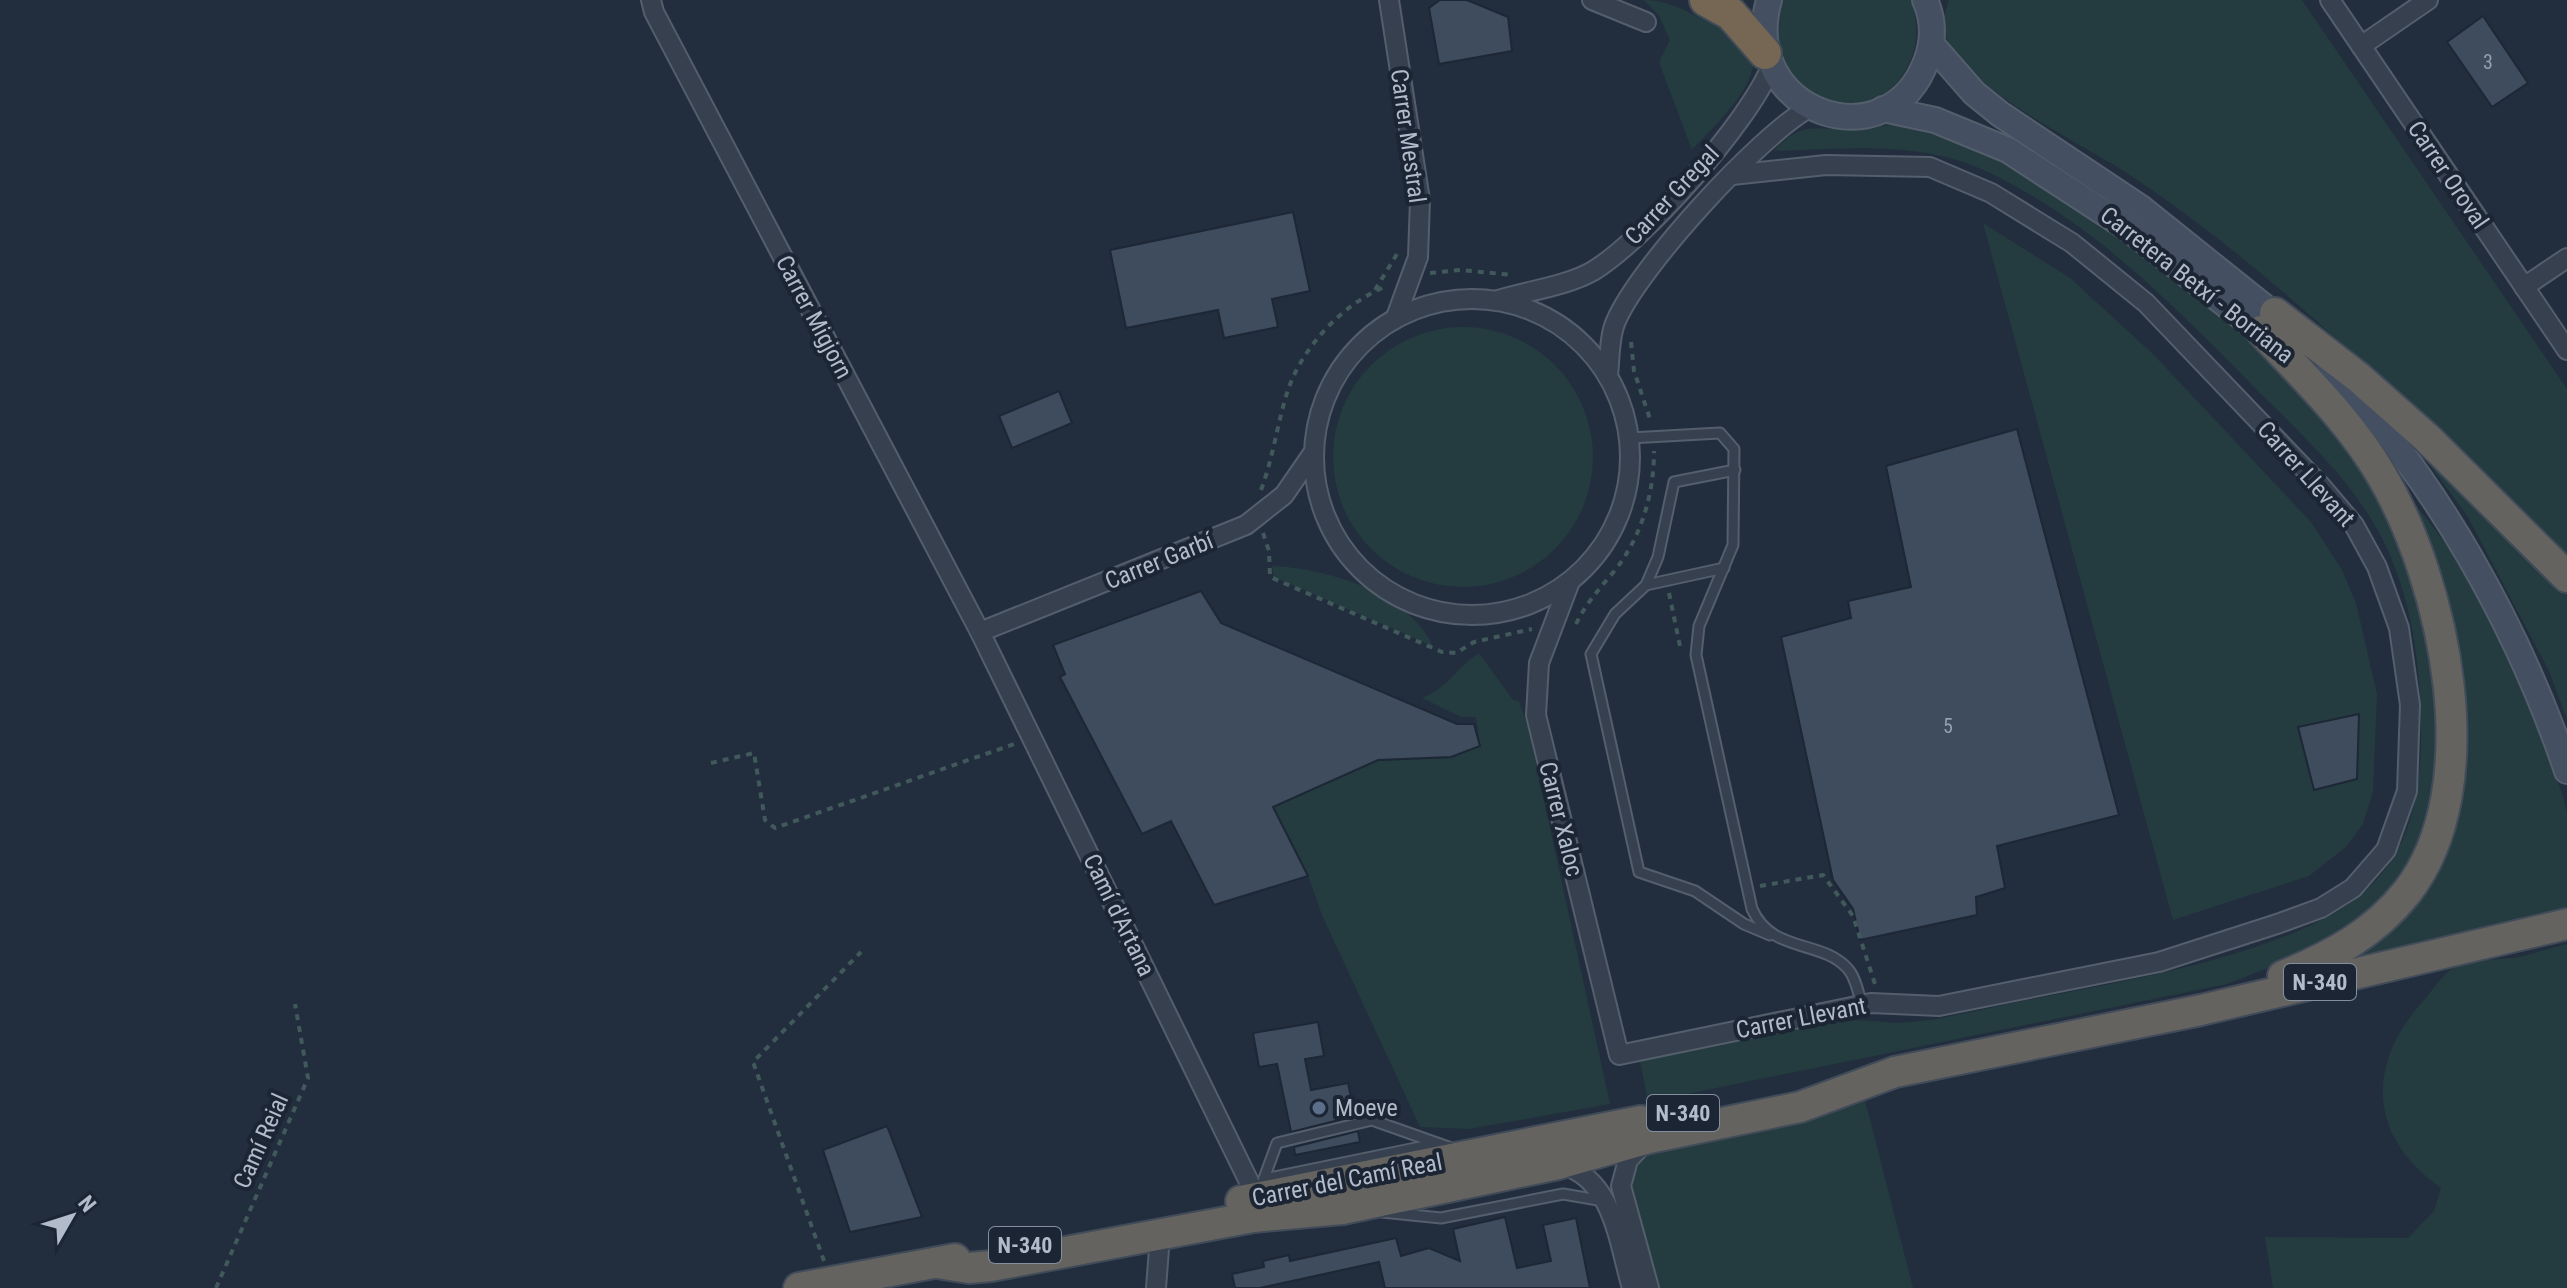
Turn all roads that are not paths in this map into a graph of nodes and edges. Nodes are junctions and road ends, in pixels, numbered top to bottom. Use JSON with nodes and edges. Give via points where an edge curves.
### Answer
{"nodes":[{"id":1,"x":651,"y":0,"type":"edge"},
{"id":2,"x":1389,"y":0,"type":"edge"},
{"id":3,"x":1592,"y":0,"type":"edge"},
{"id":4,"x":1706,"y":0,"type":"edge"},
{"id":5,"x":1769,"y":0,"type":"edge"},
{"id":6,"x":2330,"y":0,"type":"edge"},
{"id":7,"x":2428,"y":0,"type":"edge"},
{"id":8,"x":1931,"y":4,"type":"edge"},
{"id":9,"x":1646,"y":22,"type":"dead end"},
{"id":10,"x":1932,"y":45,"type":"junction"},
{"id":11,"x":2361,"y":46,"type":"junction"},
{"id":12,"x":1768,"y":60,"type":"junction"},
{"id":13,"x":1809,"y":108,"type":"junction"},
{"id":14,"x":1883,"y":109,"type":"junction"},
{"id":15,"x":1732,"y":175,"type":"junction"},
{"id":16,"x":2567,"y":258,"type":"edge"},
{"id":17,"x":2524,"y":287,"type":"junction"},
{"id":18,"x":1498,"y":300,"type":"junction"},
{"id":19,"x":1396,"y":317,"type":"junction"},
{"id":20,"x":2268,"y":322,"type":"junction"},
{"id":21,"x":2567,"y":350,"type":"edge"},
{"id":22,"x":1608,"y":375,"type":"junction"},
{"id":23,"x":1630,"y":438,"type":"junction"},
{"id":24,"x":1313,"y":453,"type":"junction"},
{"id":25,"x":1735,"y":470,"type":"junction"},
{"id":26,"x":1724,"y":568,"type":"junction"},
{"id":27,"x":2567,"y":577,"type":"edge"},
{"id":28,"x":1569,"y":584,"type":"junction"},
{"id":29,"x":1646,"y":585,"type":"junction"},
{"id":30,"x":980,"y":632,"type":"junction"},
{"id":31,"x":2567,"y":771,"type":"edge"},
{"id":32,"x":2567,"y":924,"type":"edge"},
{"id":33,"x":1781,"y":939,"type":"junction"},
{"id":34,"x":1862,"y":1004,"type":"junction"},
{"id":35,"x":2201,"y":1010,"type":"junction"},
{"id":36,"x":1619,"y":1055,"type":"joint"},
{"id":37,"x":1895,"y":1072,"type":"junction"},
{"id":38,"x":1649,"y":1138,"type":"junction"},
{"id":39,"x":1439,"y":1144,"type":"junction"},
{"id":40,"x":1472,"y":1155,"type":"junction"},
{"id":41,"x":1558,"y":1164,"type":"junction"},
{"id":42,"x":1260,"y":1189,"type":"junction"},
{"id":43,"x":1607,"y":1202,"type":"junction"},
{"id":44,"x":1342,"y":1209,"type":"junction"},
{"id":45,"x":1125,"y":1241,"type":"junction"},
{"id":46,"x":1166,"y":1247,"type":"joint"},
{"id":47,"x":937,"y":1263,"type":"junction"},
{"id":48,"x":832,"y":1284,"type":"edge"},
{"id":49,"x":799,"y":1288,"type":"edge"},
{"id":50,"x":1156,"y":1288,"type":"edge"},
{"id":51,"x":1632,"y":1288,"type":"edge"},
{"id":52,"x":1649,"y":1288,"type":"edge"}],
"edges":[{"from":1,"to":30,"type":"street","name":"Carrer Migjorn"},
{"from":2,"to":19,"type":"street","name":"Carrer Mestral","via":[[1420,200],[1418,257]]},
{"from":3,"to":9,"type":"street"},
{"from":4,"to":12,"type":"highway","via":[[1731,14]]},
{"from":5,"to":12,"type":"main road","via":[[1763,27]]},
{"from":6,"to":11,"type":"street","name":"Carrer Oroval"},
{"from":7,"to":11,"type":"street"},
{"from":8,"to":10,"type":"main road"},
{"from":10,"to":14,"type":"main road","via":[[1922,73],[1906,94]]},
{"from":10,"to":20,"type":"main road","name":"Carretera Betxí - Borriana","via":[[1974,93],[2141,208]]},
{"from":11,"to":17,"type":"street","name":"Carrer Oroval"},
{"from":12,"to":13,"type":"main road","via":[[1787,92]]},
{"from":12,"to":18,"type":"street","name":"Carrer Gregal","via":[[1742,117],[1633,241],[1590,272]]},
{"from":13,"to":14,"type":"main road","via":[[1834,116]]},
{"from":13,"to":15,"type":"street","name":"Carrer Gregal","via":[[1771,133]]},
{"from":14,"to":20,"type":"main road","name":"Carretera Betxí - Borriana","via":[[1935,120],[2008,150]]},
{"from":15,"to":22,"type":"street","name":"Carrer Gregal","via":[[1656,261],[1615,322]]},
{"from":15,"to":34,"type":"street","name":"Carrer Llevant","via":[[1826,165],[1930,167],[1991,193],[2072,243],[2146,303],[2321,486],[2360,535],[2399,628],[2410,705],[2407,791],[2386,850],[2353,888],[2321,908],[2159,962],[1939,1006]]},
{"from":16,"to":17,"type":"street"},
{"from":17,"to":21,"type":"street","name":"Carrer Oroval"},
{"from":18,"to":19,"type":"street","via":[[1446,300]]},
{"from":18,"to":22,"type":"street","via":[[1541,315],[1579,340]]},
{"from":19,"to":24,"type":"street","via":[[1362,342],[1336,374],[1319,412]]},
{"from":20,"to":27,"type":"highway","via":[[2358,377]]},
{"from":20,"to":31,"type":"main road","name":"Carretera Betxí - Borriana","via":[[2388,433],[2424,481],[2523,660]]},
{"from":20,"to":35,"type":"highway","via":[[2365,449],[2398,506],[2419,558],[2447,678],[2447,797],[2429,857],[2379,924],[2337,952]]},
{"from":22,"to":23,"type":"street"},
{"from":23,"to":25,"type":"lane","via":[[1720,433],[1734,449]]},
{"from":23,"to":28,"type":"street","via":[[1627,493],[1606,544]]},
{"from":24,"to":28,"type":"street","via":[[1320,504],[1342,550],[1378,586],[1401,598],[1423,609],[1474,617],[1524,608]]},
{"from":24,"to":30,"type":"street","name":"Carrer Garbí","via":[[1284,495],[1246,525]]},
{"from":25,"to":26,"type":"lane","via":[[1733,545]]},
{"from":25,"to":29,"type":"lane","via":[[1674,482],[1658,557]]},
{"from":26,"to":29,"type":"lane"},
{"from":26,"to":33,"type":"lane","via":[[1699,626],[1696,655],[1755,916]]},
{"from":28,"to":36,"type":"street","name":"Carrer Xaloc","via":[[1539,663],[1536,715]]},
{"from":29,"to":33,"type":"lane","via":[[1615,614],[1591,654],[1639,872],[1695,891],[1744,924]]},
{"from":30,"to":42,"type":"street","name":"Camí d'Artana"},
{"from":32,"to":35,"type":"highway","number":"N-340"},
{"from":33,"to":34,"type":"lane","via":[[1843,964]]},
{"from":34,"to":36,"type":"street","name":"Carrer Llevant"},
{"from":35,"to":37,"type":"highway","number":"N-340"},
{"from":37,"to":38,"type":"highway","via":[[1800,1107]]},
{"from":37,"to":40,"type":"highway","name":"Carrer del Camí Real","number":"N-340"},
{"from":38,"to":41,"type":"highway"},
{"from":38,"to":52,"type":"street","via":[[1628,1160],[1621,1186]]},
{"from":39,"to":40,"type":"lane"},
{"from":39,"to":42,"type":"lane"},
{"from":39,"to":42,"type":"lane","via":[[1372,1120],[1277,1143]]},
{"from":40,"to":42,"type":"highway","name":"Carrer del Camí Real","number":"N-340"},
{"from":41,"to":43,"type":"street","via":[[1590,1178]]},
{"from":41,"to":44,"type":"highway"},
{"from":42,"to":47,"type":"highway","name":"Carrer del Camí Real","number":"N-340"},
{"from":43,"to":44,"type":"lane","via":[[1563,1194],[1441,1218]]},
{"from":43,"to":51,"type":"street"},
{"from":44,"to":45,"type":"highway"},
{"from":45,"to":46,"type":"lane"},
{"from":45,"to":47,"type":"highway","via":[[991,1266]]},
{"from":46,"to":50,"type":"street"},
{"from":47,"to":48,"type":"highway","name":"Carrer del Camí Real","number":"N-340"},
{"from":48,"to":49,"type":"highway","name":"Carrer del Camí Real","number":"N-340"}]}
